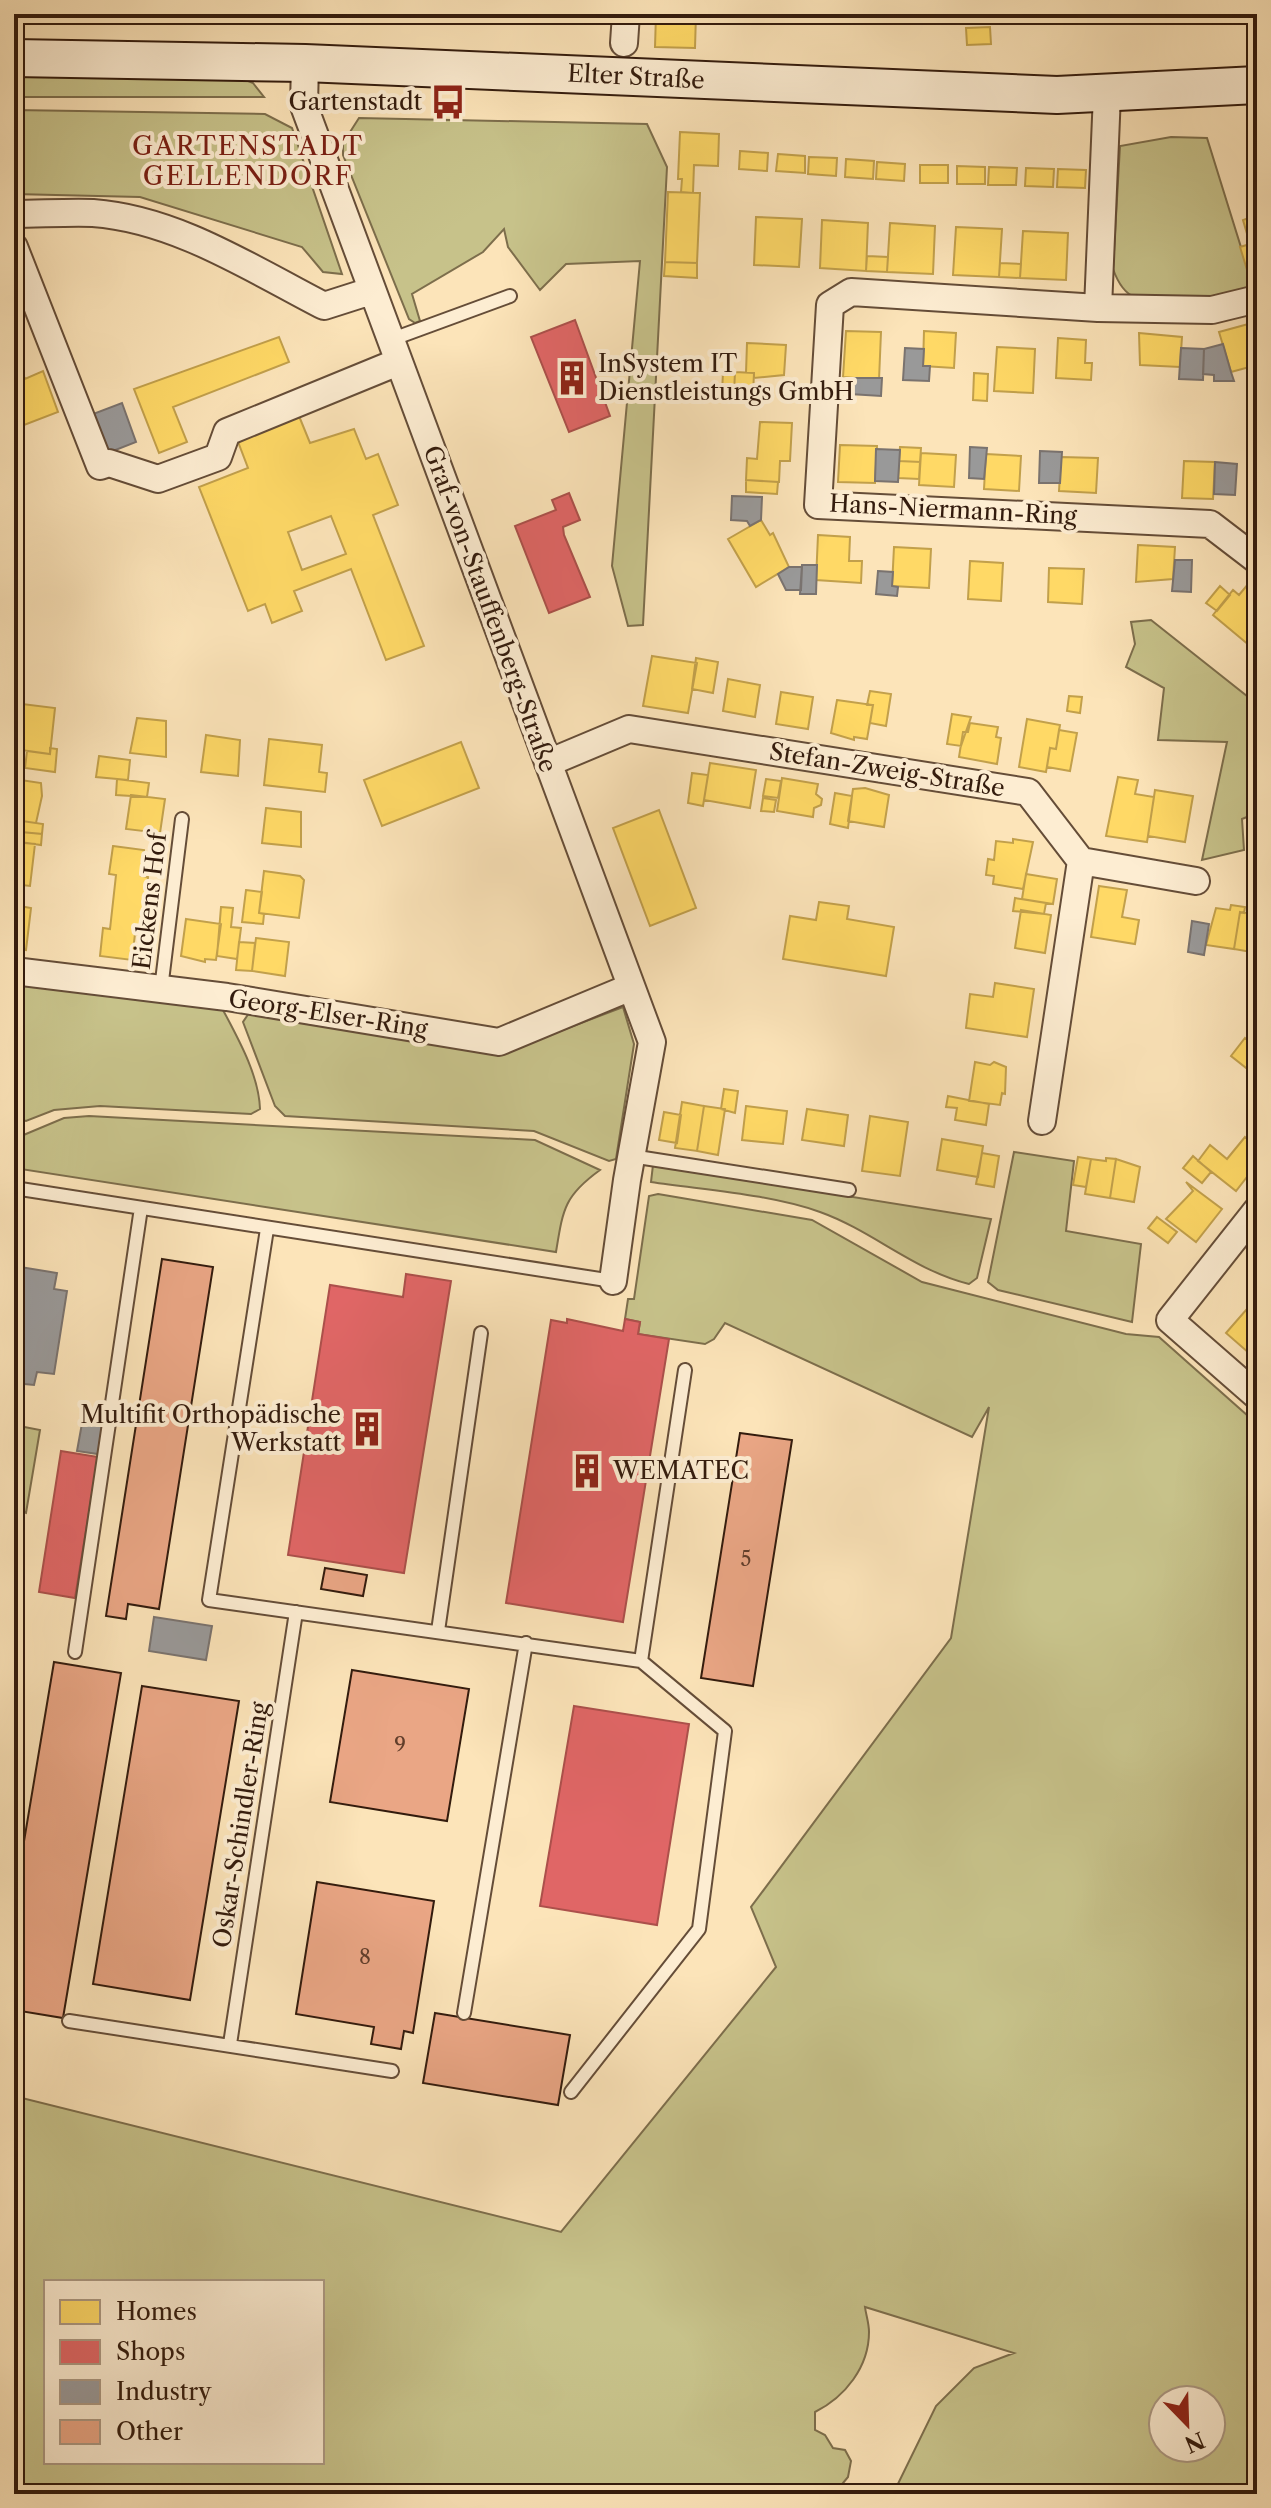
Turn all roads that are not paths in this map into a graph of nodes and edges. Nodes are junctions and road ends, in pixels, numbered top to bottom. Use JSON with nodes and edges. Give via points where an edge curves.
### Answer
{"nodes":[{"id":1,"x":626,"y":14,"type":"edge"},
{"id":2,"x":624,"y":43,"type":"dead end"},
{"id":3,"x":14,"y":58,"type":"edge"},
{"id":4,"x":305,"y":63,"type":"junction"},
{"id":5,"x":1257,"y":85,"type":"edge"},
{"id":6,"x":1107,"y":94,"type":"junction"},
{"id":7,"x":14,"y":214,"type":"edge"},
{"id":8,"x":14,"y":247,"type":"edge"},
{"id":9,"x":371,"y":291,"type":"junction"},
{"id":10,"x":510,"y":296,"type":"dead end"},
{"id":11,"x":1257,"y":299,"type":"edge"},
{"id":12,"x":1098,"y":308,"type":"junction"},
{"id":13,"x":394,"y":351,"type":"junction"},
{"id":14,"x":1257,"y":560,"type":"edge"},
{"id":15,"x":548,"y":763,"type":"junction"},
{"id":16,"x":182,"y":819,"type":"dead end"},
{"id":17,"x":1081,"y":861,"type":"junction"},
{"id":18,"x":1196,"y":881,"type":"dead end"},
{"id":19,"x":14,"y":971,"type":"edge"},
{"id":20,"x":631,"y":987,"type":"junction"},
{"id":21,"x":161,"y":989,"type":"junction"},
{"id":22,"x":1042,"y":1121,"type":"dead end"},
{"id":23,"x":631,"y":1156,"type":"junction"},
{"id":24,"x":14,"y":1188,"type":"edge"},
{"id":25,"x":849,"y":1190,"type":"dead end"},
{"id":26,"x":141,"y":1208,"type":"junction"},
{"id":27,"x":1257,"y":1210,"type":"edge"},
{"id":28,"x":267,"y":1229,"type":"junction"},
{"id":29,"x":613,"y":1281,"type":"joint"},
{"id":30,"x":481,"y":1333,"type":"dead end"},
{"id":31,"x":685,"y":1370,"type":"dead end"},
{"id":32,"x":1257,"y":1396,"type":"edge"},
{"id":33,"x":296,"y":1612,"type":"junction"},
{"id":34,"x":438,"y":1631,"type":"junction"},
{"id":35,"x":526,"y":1643,"type":"junction"},
{"id":36,"x":75,"y":1652,"type":"dead end"},
{"id":37,"x":641,"y":1661,"type":"junction"},
{"id":38,"x":464,"y":2013,"type":"dead end"},
{"id":39,"x":69,"y":2021,"type":"dead end"},
{"id":40,"x":230,"y":2044,"type":"junction"},
{"id":41,"x":392,"y":2071,"type":"dead end"},
{"id":42,"x":571,"y":2092,"type":"dead end"}],
"edges":[{"from":1,"to":2,"type":"street"},
{"from":3,"to":4,"type":"main road","name":"Elter Straße"},
{"from":4,"to":6,"type":"main road","name":"Elter Straße"},
{"from":4,"to":9,"type":"street","name":"Graf-von-Stauffenberg-Straße","via":[[304,106]]},
{"from":5,"to":6,"type":"main road","name":"Elter Straße"},
{"from":6,"to":12,"type":"street"},
{"from":7,"to":9,"type":"street","via":[[95,213],[159,227],[206,245],[324,306]]},
{"from":8,"to":13,"type":"street","via":[[100,466],[109,463],[158,479],[218,457],[227,432]]},
{"from":9,"to":13,"type":"street","name":"Graf-von-Stauffenberg-Straße"},
{"from":10,"to":13,"type":"lane"},
{"from":11,"to":12,"type":"street","name":"Hans-Niermann-Ring","via":[[1212,310]]},
{"from":12,"to":14,"type":"street","name":"Hans-Niermann-Ring","via":[[851,292],[830,305],[818,505],[1210,524]]},
{"from":13,"to":15,"type":"street","name":"Graf-von-Stauffenberg-Straße"},
{"from":15,"to":17,"type":"street","name":"Stefan-Zweig-Straße","via":[[629,729],[1028,792]]},
{"from":15,"to":20,"type":"street","name":"Graf-von-Stauffenberg-Straße"},
{"from":16,"to":21,"type":"lane","name":"Eickens Hof"},
{"from":17,"to":18,"type":"street"},
{"from":17,"to":22,"type":"street"},
{"from":19,"to":21,"type":"street","name":"Georg-Elser-Ring"},
{"from":20,"to":21,"type":"street","name":"Georg-Elser-Ring","via":[[499,1042]]},
{"from":20,"to":23,"type":"street","name":"Graf-von-Stauffenberg-Straße","via":[[652,1042]]},
{"from":23,"to":25,"type":"lane"},
{"from":23,"to":29,"type":"street","name":"Graf-von-Stauffenberg-Straße"},
{"from":24,"to":26,"type":"lane"},
{"from":26,"to":28,"type":"lane"},
{"from":26,"to":36,"type":"lane"},
{"from":27,"to":32,"type":"street","via":[[1170,1320]]},
{"from":28,"to":29,"type":"lane"},
{"from":28,"to":33,"type":"lane","via":[[209,1600]]},
{"from":30,"to":34,"type":"lane"},
{"from":31,"to":37,"type":"lane"},
{"from":33,"to":34,"type":"lane"},
{"from":33,"to":40,"type":"lane","name":"Oskar-Schindler-Ring"},
{"from":34,"to":35,"type":"lane"},
{"from":35,"to":37,"type":"lane"},
{"from":35,"to":38,"type":"lane"},
{"from":37,"to":42,"type":"lane","via":[[725,1731],[699,1929]]},
{"from":39,"to":40,"type":"lane"},
{"from":40,"to":41,"type":"lane"}]}
